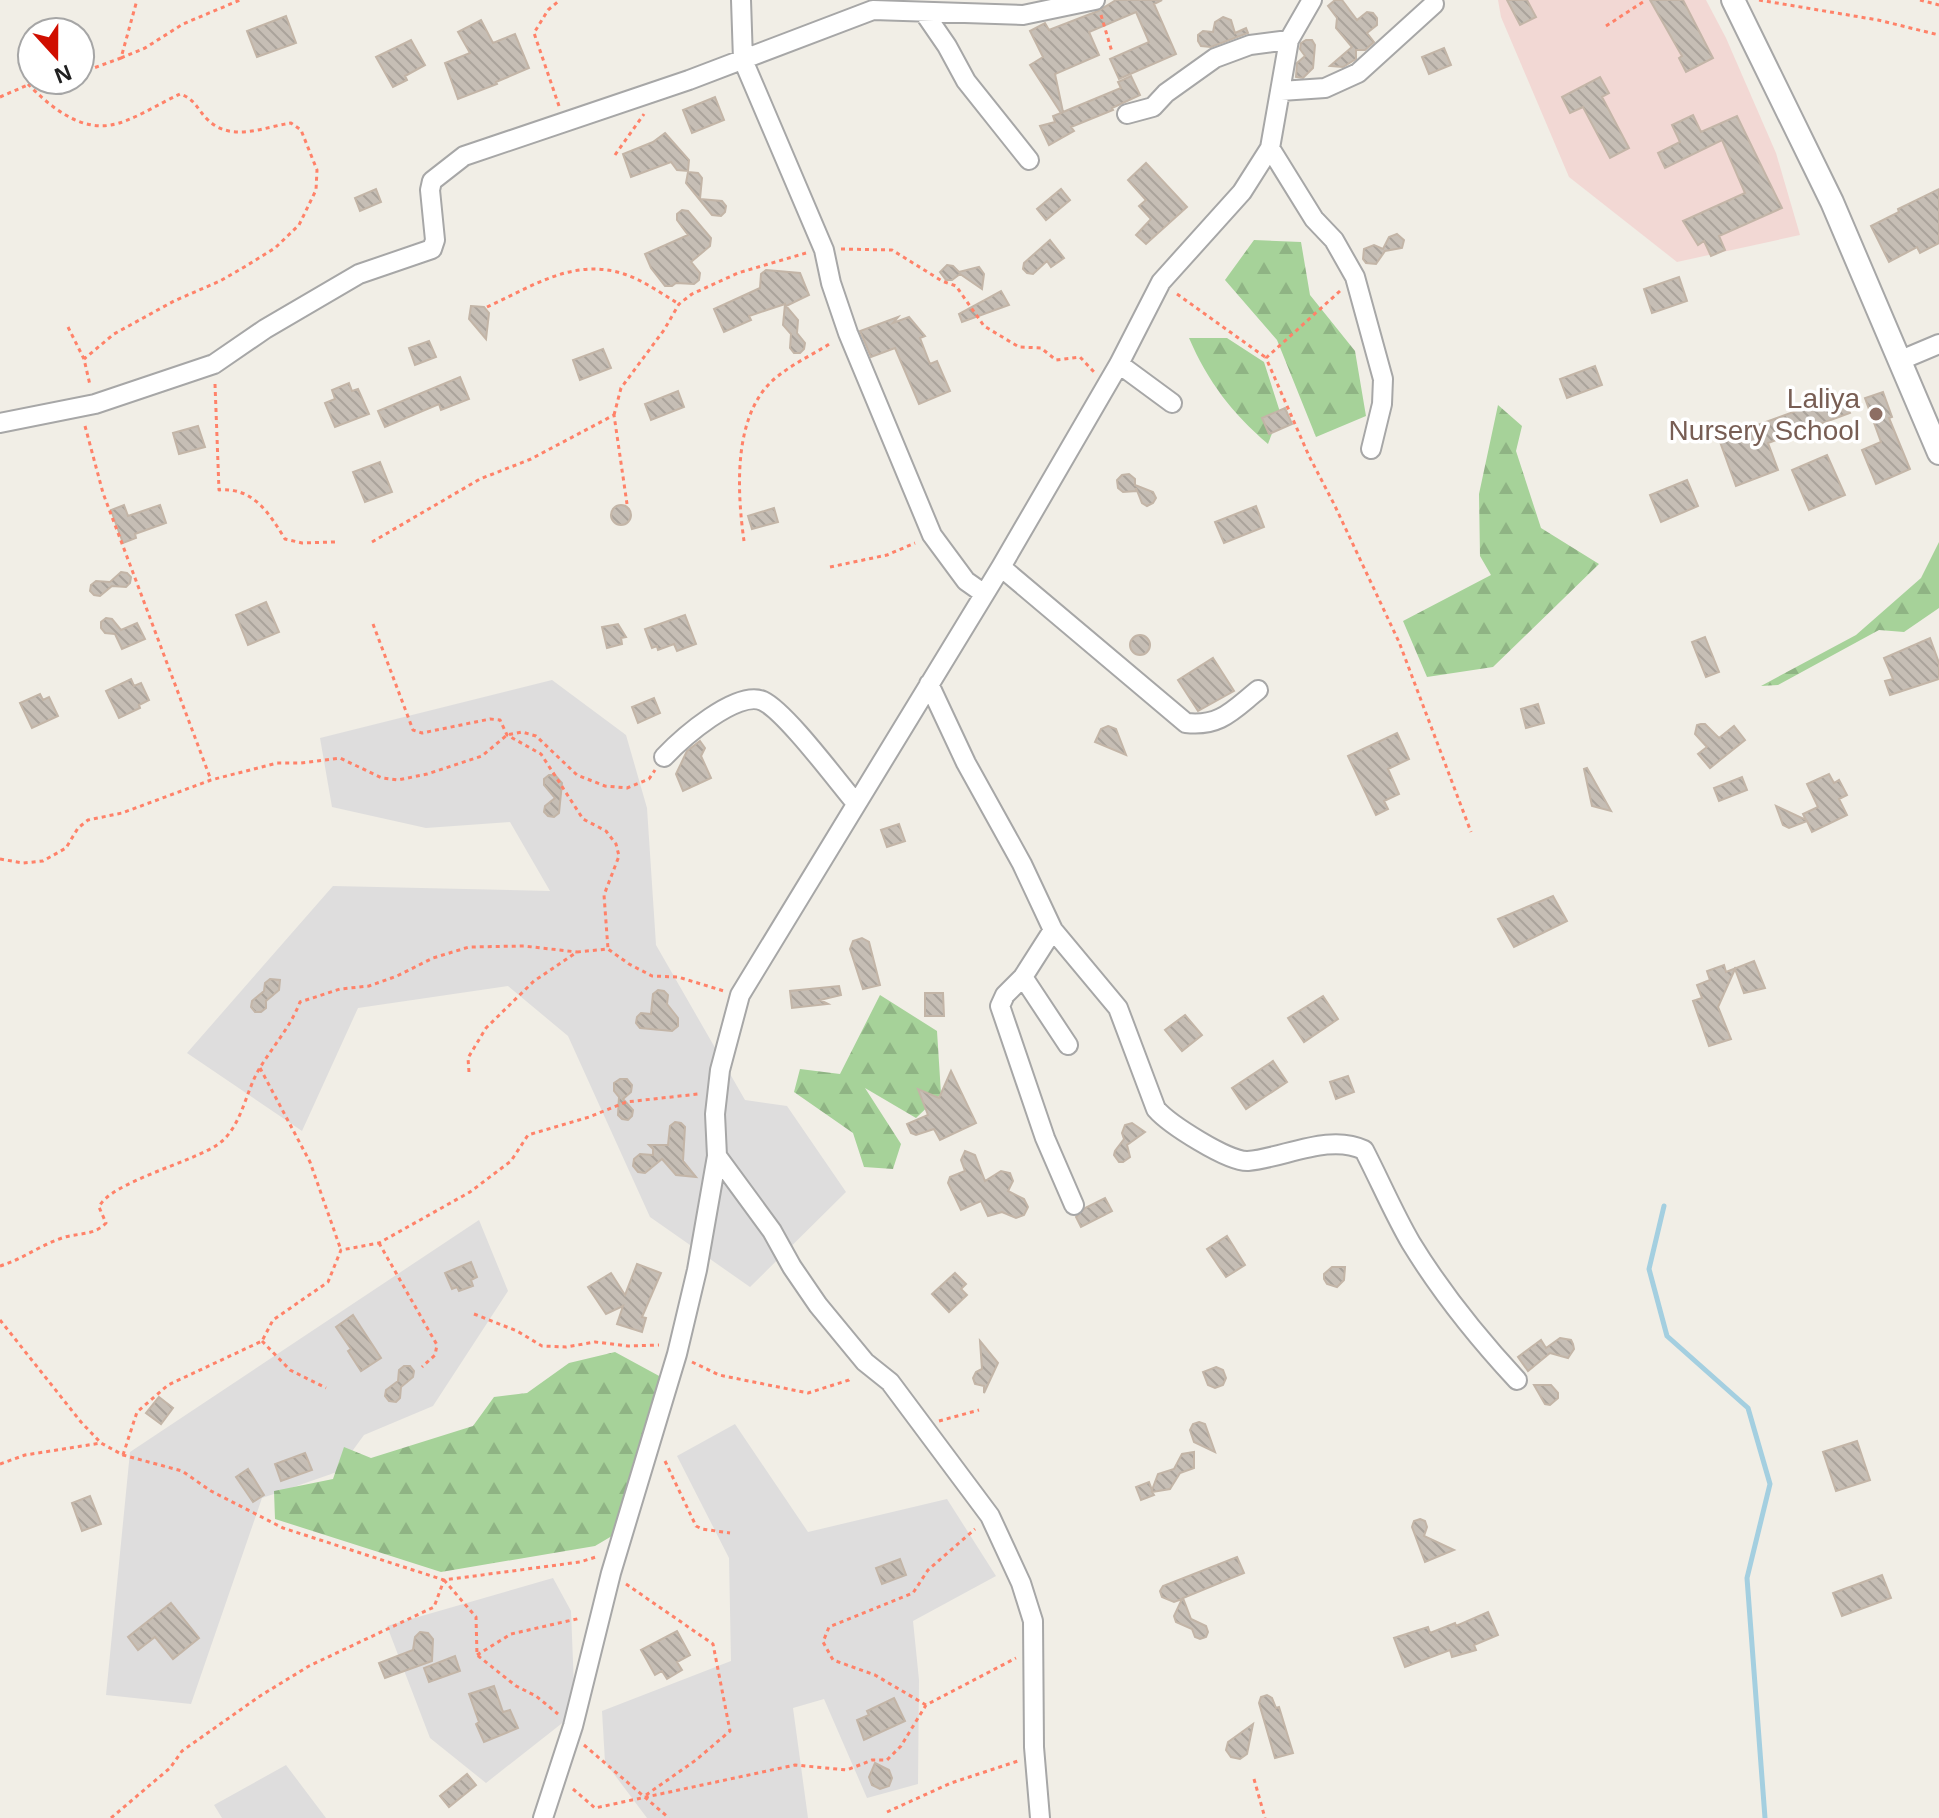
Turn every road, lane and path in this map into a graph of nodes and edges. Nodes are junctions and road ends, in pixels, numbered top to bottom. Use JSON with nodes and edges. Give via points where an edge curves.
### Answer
{"nodes":[{"id":1,"x":137,"y":0,"type":"edge"},
{"id":2,"x":226,"y":0,"type":"edge"},
{"id":3,"x":240,"y":0,"type":"edge"},
{"id":4,"x":560,"y":0,"type":"edge"},
{"id":5,"x":741,"y":0,"type":"edge"},
{"id":6,"x":1312,"y":0,"type":"edge"},
{"id":7,"x":1646,"y":0,"type":"edge"},
{"id":8,"x":1733,"y":0,"type":"edge"},
{"id":9,"x":1759,"y":0,"type":"edge"},
{"id":10,"x":1920,"y":0,"type":"edge"},
{"id":11,"x":1434,"y":4,"type":"dead end"},
{"id":12,"x":1939,"y":5,"type":"edge"},
{"id":13,"x":226,"y":6,"type":"junction"},
{"id":14,"x":1097,"y":6,"type":"edge"},
{"id":15,"x":925,"y":14,"type":"junction"},
{"id":16,"x":1606,"y":26,"type":"dead end"},
{"id":17,"x":1939,"y":35,"type":"edge"},
{"id":18,"x":1289,"y":40,"type":"junction"},
{"id":19,"x":1112,"y":52,"type":"dead end"},
{"id":20,"x":121,"y":58,"type":"junction"},
{"id":21,"x":743,"y":60,"type":"junction"},
{"id":22,"x":96,"y":67,"type":"edge"},
{"id":23,"x":663,"y":88,"type":"junction"},
{"id":24,"x":1281,"y":91,"type":"junction"},
{"id":25,"x":39,"y":96,"type":"edge"},
{"id":26,"x":1127,"y":114,"type":"dead end"},
{"id":27,"x":564,"y":121,"type":"junction"},
{"id":28,"x":1270,"y":148,"type":"junction"},
{"id":29,"x":615,"y":155,"type":"dead end"},
{"id":30,"x":1029,"y":160,"type":"dead end"},
{"id":31,"x":824,"y":250,"type":"junction"},
{"id":32,"x":1355,"y":277,"type":"junction"},
{"id":33,"x":1161,"y":282,"type":"junction"},
{"id":34,"x":679,"y":304,"type":"junction"},
{"id":35,"x":487,"y":307,"type":"dead end"},
{"id":36,"x":68,"y":327,"type":"dead end"},
{"id":37,"x":848,"y":333,"type":"junction"},
{"id":38,"x":1939,"y":344,"type":"edge"},
{"id":39,"x":1266,"y":358,"type":"junction"},
{"id":40,"x":84,"y":359,"type":"junction"},
{"id":41,"x":1901,"y":360,"type":"junction"},
{"id":42,"x":214,"y":364,"type":"junction"},
{"id":43,"x":1119,"y":364,"type":"junction"},
{"id":44,"x":1106,"y":386,"type":"junction"},
{"id":45,"x":1172,"y":403,"type":"dead end"},
{"id":46,"x":88,"y":405,"type":"junction"},
{"id":47,"x":614,"y":415,"type":"junction"},
{"id":48,"x":0,"y":423,"type":"edge"},
{"id":49,"x":1371,"y":449,"type":"dead end"},
{"id":50,"x":1939,"y":453,"type":"edge"},
{"id":51,"x":627,"y":504,"type":"dead end"},
{"id":52,"x":932,"y":535,"type":"junction"},
{"id":53,"x":744,"y":541,"type":"dead end"},
{"id":54,"x":335,"y":542,"type":"dead end"},
{"id":55,"x":372,"y":542,"type":"dead end"},
{"id":56,"x":830,"y":567,"type":"dead end"},
{"id":57,"x":1001,"y":567,"type":"junction"},
{"id":58,"x":983,"y":593,"type":"junction"},
{"id":59,"x":373,"y":624,"type":"dead end"},
{"id":60,"x":929,"y":684,"type":"junction"},
{"id":61,"x":1258,"y":690,"type":"dead end"},
{"id":62,"x":507,"y":735,"type":"junction"},
{"id":63,"x":664,"y":757,"type":"joint"},
{"id":64,"x":211,"y":780,"type":"junction"},
{"id":65,"x":855,"y":802,"type":"junction"},
{"id":66,"x":1471,"y":832,"type":"dead end"},
{"id":67,"x":0,"y":859,"type":"edge"},
{"id":68,"x":1053,"y":930,"type":"junction"},
{"id":69,"x":608,"y":949,"type":"junction"},
{"id":70,"x":577,"y":952,"type":"junction"},
{"id":71,"x":1023,"y":977,"type":"junction"},
{"id":72,"x":740,"y":995,"type":"junction"},
{"id":73,"x":1068,"y":1045,"type":"dead end"},
{"id":74,"x":260,"y":1068,"type":"junction"},
{"id":75,"x":469,"y":1072,"type":"dead end"},
{"id":76,"x":717,"y":1092,"type":"junction"},
{"id":77,"x":717,"y":1156,"type":"junction"},
{"id":78,"x":1074,"y":1205,"type":"dead end"},
{"id":79,"x":379,"y":1243,"type":"junction"},
{"id":80,"x":341,"y":1250,"type":"junction"},
{"id":81,"x":0,"y":1266,"type":"edge"},
{"id":82,"x":474,"y":1314,"type":"dead end"},
{"id":83,"x":0,"y":1320,"type":"edge"},
{"id":84,"x":262,"y":1341,"type":"junction"},
{"id":85,"x":678,"y":1349,"type":"junction"},
{"id":86,"x":865,"y":1362,"type":"junction"},
{"id":87,"x":422,"y":1367,"type":"dead end"},
{"id":88,"x":1517,"y":1380,"type":"dead end"},
{"id":89,"x":326,"y":1388,"type":"dead end"},
{"id":90,"x":979,"y":1410,"type":"dead end"},
{"id":91,"x":920,"y":1426,"type":"junction"},
{"id":92,"x":652,"y":1432,"type":"junction"},
{"id":93,"x":101,"y":1443,"type":"junction"},
{"id":94,"x":123,"y":1455,"type":"junction"},
{"id":95,"x":0,"y":1464,"type":"edge"},
{"id":96,"x":990,"y":1516,"type":"junction"},
{"id":97,"x":730,"y":1533,"type":"dead end"},
{"id":98,"x":617,"y":1551,"type":"junction"},
{"id":99,"x":611,"y":1573,"type":"junction"},
{"id":100,"x":444,"y":1580,"type":"junction"},
{"id":101,"x":600,"y":1613,"type":"junction"},
{"id":102,"x":1033,"y":1649,"type":"junction"},
{"id":103,"x":477,"y":1655,"type":"junction"},
{"id":104,"x":926,"y":1705,"type":"junction"},
{"id":105,"x":571,"y":1729,"type":"junction"},
{"id":106,"x":1034,"y":1747,"type":"junction"},
{"id":107,"x":557,"y":1775,"type":"junction"},
{"id":108,"x":1254,"y":1779,"type":"dead end"},
{"id":109,"x":642,"y":1797,"type":"junction"},
{"id":110,"x":887,"y":1812,"type":"dead end"},
{"id":111,"x":111,"y":1818,"type":"edge"},
{"id":112,"x":543,"y":1818,"type":"edge"},
{"id":113,"x":669,"y":1818,"type":"edge"},
{"id":114,"x":1040,"y":1818,"type":"edge"},
{"id":115,"x":1265,"y":1818,"type":"edge"}],
"edges":[{"from":1,"to":20,"type":"path"},
{"from":2,"to":13,"type":"path"},
{"from":3,"to":13,"type":"path"},
{"from":4,"to":27,"type":"path","via":[[534,33]]},
{"from":5,"to":21,"type":"street"},
{"from":6,"to":18,"type":"street"},
{"from":7,"to":16,"type":"path"},
{"from":8,"to":41,"type":"street","via":[[1832,202]]},
{"from":9,"to":17,"type":"path"},
{"from":10,"to":12,"type":"path"},
{"from":11,"to":24,"type":"street","via":[[1358,73],[1325,88]]},
{"from":13,"to":20,"type":"path"},
{"from":14,"to":15,"type":"street","via":[[1023,15]]},
{"from":14,"to":19,"type":"path"},
{"from":15,"to":21,"type":"street","via":[[873,10]]},
{"from":15,"to":30,"type":"street","via":[[966,81]]},
{"from":18,"to":24,"type":"street"},
{"from":18,"to":26,"type":"street","via":[[1250,45],[1215,58],[1153,107]]},
{"from":20,"to":22,"type":"path"},
{"from":21,"to":23,"type":"street"},
{"from":21,"to":31,"type":"street"},
{"from":23,"to":27,"type":"street"},
{"from":23,"to":29,"type":"path"},
{"from":24,"to":28,"type":"street"},
{"from":25,"to":40,"type":"path","via":[[73,118],[100,126],[114,125],[180,94],[226,131],[251,132],[291,123],[301,130],[317,170],[316,190],[299,225],[275,248],[114,334]]},
{"from":27,"to":42,"type":"street","via":[[464,156],[435,177],[430,190],[432,249],[359,274]]},
{"from":28,"to":32,"type":"street"},
{"from":28,"to":33,"type":"street","via":[[1242,192]]},
{"from":31,"to":34,"type":"path","via":[[793,254],[738,273]]},
{"from":31,"to":37,"type":"street"},
{"from":31,"to":44,"type":"path","via":[[892,250],[956,286],[984,326],[1019,347],[1041,348],[1056,360],[1080,357]]},
{"from":32,"to":39,"type":"path"},
{"from":32,"to":49,"type":"street","via":[[1383,379]]},
{"from":33,"to":39,"type":"path"},
{"from":33,"to":43,"type":"street"},
{"from":34,"to":35,"type":"path","via":[[625,274],[594,268],[562,271]]},
{"from":34,"to":47,"type":"path","via":[[621,388]]},
{"from":36,"to":40,"type":"path"},
{"from":37,"to":52,"type":"street"},
{"from":37,"to":53,"type":"path","via":[[776,377],[751,409],[741,457]]},
{"from":38,"to":41,"type":"street"},
{"from":39,"to":66,"type":"path","via":[[1399,642]]},
{"from":40,"to":46,"type":"path"},
{"from":41,"to":50,"type":"street"},
{"from":42,"to":46,"type":"street"},
{"from":42,"to":54,"type":"path","via":[[219,490],[241,491],[264,507],[285,539]]},
{"from":43,"to":44,"type":"street"},
{"from":43,"to":45,"type":"street"},
{"from":44,"to":57,"type":"street"},
{"from":46,"to":48,"type":"street"},
{"from":46,"to":64,"type":"path","via":[[103,493]]},
{"from":47,"to":51,"type":"path"},
{"from":47,"to":55,"type":"path","via":[[480,479]]},
{"from":52,"to":56,"type":"path","via":[[887,555]]},
{"from":52,"to":58,"type":"street","via":[[966,581]]},
{"from":57,"to":58,"type":"street"},
{"from":57,"to":61,"type":"street","via":[[1186,723],[1215,721]]},
{"from":58,"to":60,"type":"street"},
{"from":59,"to":62,"type":"path","via":[[413,730],[422,733],[490,719],[500,720]]},
{"from":60,"to":65,"type":"street"},
{"from":60,"to":68,"type":"street"},
{"from":62,"to":63,"type":"path","via":[[536,736],[577,775],[605,786],[627,788],[649,779]]},
{"from":62,"to":64,"type":"path","via":[[482,756],[398,780],[340,758],[277,763]]},
{"from":62,"to":69,"type":"path","via":[[541,754],[583,819],[606,831],[616,844],[619,856],[604,895]]},
{"from":63,"to":65,"type":"street","via":[[718,713],[751,699],[763,701]]},
{"from":64,"to":67,"type":"path","via":[[88,820],[66,848],[43,861]]},
{"from":65,"to":72,"type":"street"},
{"from":68,"to":71,"type":"street"},
{"from":68,"to":88,"type":"street","via":[[1118,1008],[1148,1092],[1165,1119],[1246,1161],[1351,1144],[1364,1150],[1437,1283]]},
{"from":69,"to":70,"type":"path"},
{"from":69,"to":72,"type":"path","via":[[652,976],[678,977]]},
{"from":70,"to":74,"type":"path","via":[[469,947],[369,986],[300,1002]]},
{"from":70,"to":75,"type":"path","via":[[534,981],[486,1028],[468,1058]]},
{"from":71,"to":73,"type":"street"},
{"from":71,"to":78,"type":"street","via":[[1000,1006]]},
{"from":72,"to":76,"type":"street"},
{"from":74,"to":80,"type":"path","via":[[310,1162]]},
{"from":74,"to":81,"type":"path","via":[[241,1113],[220,1144],[102,1200],[99,1207],[106,1223],[99,1231],[67,1236]]},
{"from":76,"to":77,"type":"street"},
{"from":76,"to":79,"type":"path","via":[[626,1102],[528,1135],[511,1161],[470,1192]]},
{"from":77,"to":85,"type":"street"},
{"from":77,"to":86,"type":"street","via":[[818,1305]]},
{"from":79,"to":80,"type":"path"},
{"from":79,"to":87,"type":"path","via":[[437,1345]]},
{"from":80,"to":84,"type":"path","via":[[328,1282],[273,1320]]},
{"from":82,"to":85,"type":"path","via":[[542,1346],[595,1342]]},
{"from":83,"to":93,"type":"path"},
{"from":84,"to":89,"type":"path","via":[[290,1370]]},
{"from":84,"to":94,"type":"path","via":[[168,1385],[137,1412]]},
{"from":85,"to":86,"type":"path","via":[[719,1375],[808,1393],[849,1380]]},
{"from":85,"to":92,"type":"street"},
{"from":86,"to":91,"type":"street","via":[[890,1382]]},
{"from":90,"to":91,"type":"path"},
{"from":91,"to":96,"type":"street"},
{"from":92,"to":97,"type":"path","via":[[696,1526]]},
{"from":92,"to":98,"type":"street"},
{"from":93,"to":94,"type":"path"},
{"from":93,"to":95,"type":"path"},
{"from":94,"to":100,"type":"path","via":[[182,1471],[283,1528]]},
{"from":96,"to":102,"type":"street","via":[[1025,1596],[1033,1621]]},
{"from":96,"to":104,"type":"path","via":[[928,1570],[913,1593],[829,1627],[823,1642],[833,1660],[875,1675]]},
{"from":98,"to":99,"type":"street"},
{"from":98,"to":100,"type":"path","via":[[580,1562]]},
{"from":99,"to":101,"type":"street"},
{"from":99,"to":109,"type":"path","via":[[713,1644],[730,1731]]},
{"from":100,"to":103,"type":"path","via":[[476,1617]]},
{"from":100,"to":111,"type":"path","via":[[434,1607],[309,1666],[260,1696],[182,1751],[170,1768]]},
{"from":101,"to":103,"type":"path","via":[[511,1634]]},
{"from":101,"to":105,"type":"street"},
{"from":102,"to":104,"type":"path"},
{"from":102,"to":106,"type":"street"},
{"from":103,"to":105,"type":"path","via":[[536,1696]]},
{"from":104,"to":109,"type":"path","via":[[887,1760],[847,1770],[795,1765]]},
{"from":105,"to":107,"type":"street"},
{"from":105,"to":109,"type":"path"},
{"from":106,"to":110,"type":"path","via":[[1018,1761]]},
{"from":106,"to":114,"type":"street"},
{"from":107,"to":109,"type":"path","via":[[595,1808]]},
{"from":107,"to":112,"type":"street"},
{"from":108,"to":115,"type":"path"},
{"from":109,"to":113,"type":"path"}]}
